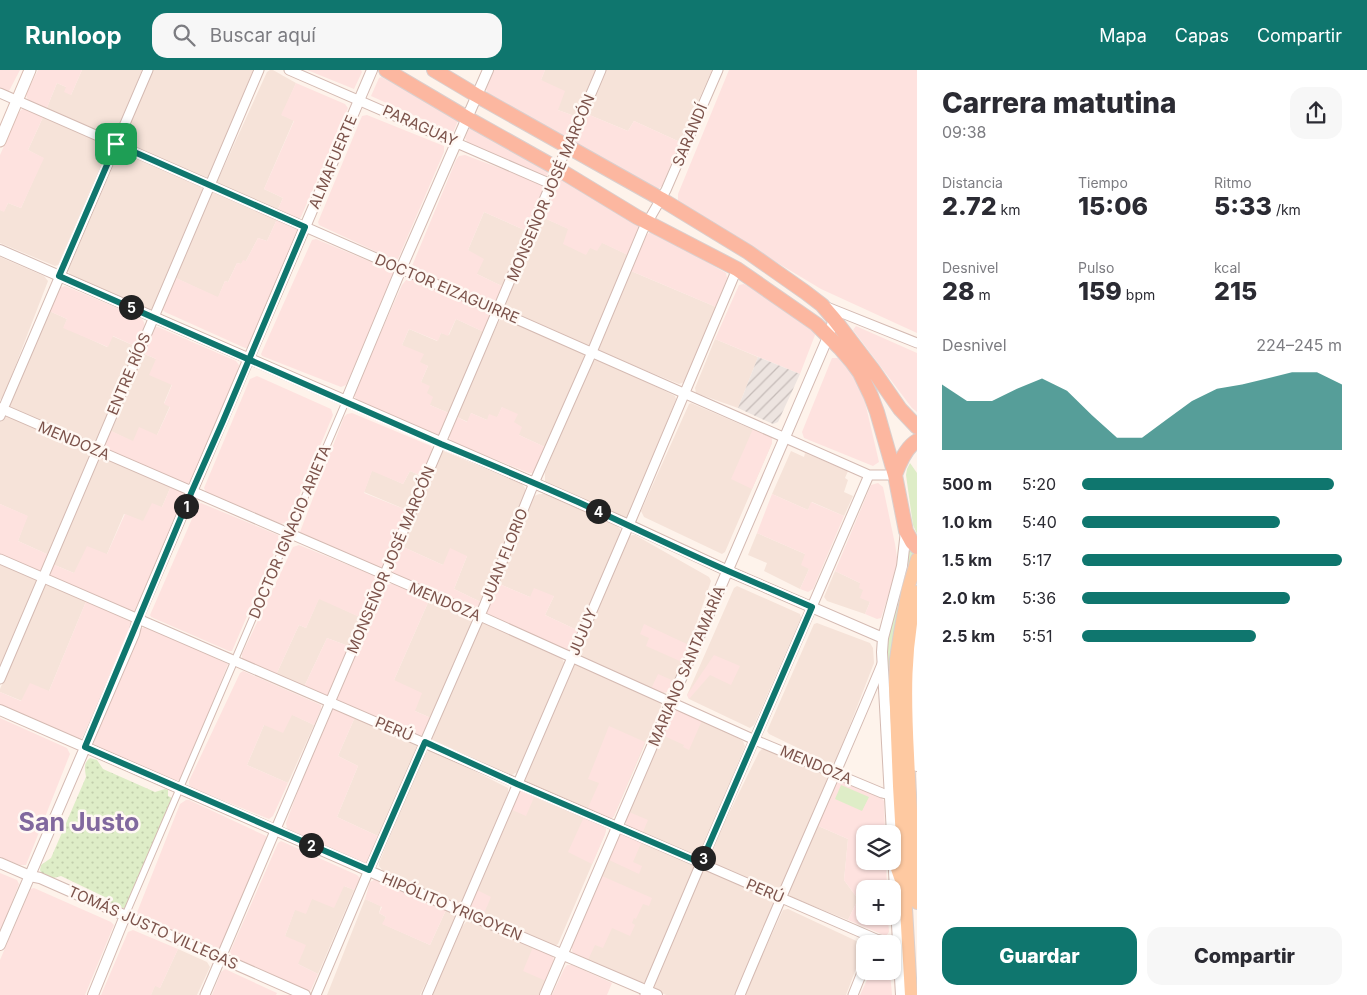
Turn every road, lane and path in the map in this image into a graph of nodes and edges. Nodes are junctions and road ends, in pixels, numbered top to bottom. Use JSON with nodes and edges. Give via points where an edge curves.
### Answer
{"nodes":[{"id":1,"x":30,"y":70,"type":"edge"},
{"id":2,"x":148,"y":70,"type":"edge"},
{"id":3,"x":259,"y":70,"type":"edge"},
{"id":4,"x":289,"y":70,"type":"edge"},
{"id":5,"x":372,"y":70,"type":"edge"},
{"id":6,"x":386,"y":70,"type":"edge"},
{"id":7,"x":434,"y":70,"type":"edge"},
{"id":8,"x":488,"y":70,"type":"edge"},
{"id":9,"x":601,"y":70,"type":"edge"},
{"id":10,"x":718,"y":70,"type":"edge"},
{"id":11,"x":0,"y":93,"type":"edge"},
{"id":12,"x":476,"y":95,"type":"junction"},
{"id":13,"x":360,"y":100,"type":"junction"},
{"id":14,"x":17,"y":101,"type":"junction"},
{"id":15,"x":466,"y":118,"type":"junction"},
{"id":16,"x":0,"y":141,"type":"edge"},
{"id":17,"x":456,"y":142,"type":"junction"},
{"id":18,"x":116,"y":144,"type":"junction"},
{"id":19,"x":568,"y":147,"type":"junction"},
{"id":20,"x":558,"y":169,"type":"junction"},
{"id":21,"x":551,"y":184,"type":"junction"},
{"id":22,"x":210,"y":186,"type":"junction"},
{"id":23,"x":661,"y":199,"type":"junction"},
{"id":24,"x":647,"y":222,"type":"junction"},
{"id":25,"x":305,"y":227,"type":"junction"},
{"id":26,"x":0,"y":250,"type":"edge"},
{"id":27,"x":737,"y":269,"type":"junction"},
{"id":28,"x":401,"y":270,"type":"junction"},
{"id":29,"x":59,"y":276,"type":"junction"},
{"id":30,"x":822,"y":305,"type":"junction"},
{"id":31,"x":498,"y":310,"type":"junction"},
{"id":32,"x":153,"y":317,"type":"junction"},
{"id":33,"x":834,"y":319,"type":"junction"},
{"id":34,"x":828,"y":337,"type":"junction"},
{"id":35,"x":917,"y":343,"type":"edge"},
{"id":36,"x":592,"y":352,"type":"junction"},
{"id":37,"x":249,"y":359,"type":"junction"},
{"id":38,"x":685,"y":394,"type":"junction"},
{"id":39,"x":346,"y":401,"type":"junction"},
{"id":40,"x":1,"y":411,"type":"edge"},
{"id":41,"x":917,"y":427,"type":"edge"},
{"id":42,"x":784,"y":437,"type":"junction"},
{"id":43,"x":917,"y":441,"type":"edge"},
{"id":44,"x":440,"y":443,"type":"junction"},
{"id":45,"x":96,"y":450,"type":"junction"},
{"id":46,"x":869,"y":475,"type":"junction"},
{"id":47,"x":895,"y":475,"type":"junction"},
{"id":48,"x":534,"y":483,"type":"junction"},
{"id":49,"x":192,"y":491,"type":"junction"},
{"id":50,"x":629,"y":525,"type":"junction"},
{"id":51,"x":906,"y":531,"type":"junction"},
{"id":52,"x":289,"y":534,"type":"junction"},
{"id":53,"x":917,"y":546,"type":"edge"},
{"id":54,"x":0,"y":559,"type":"edge"},
{"id":55,"x":917,"y":560,"type":"edge"},
{"id":56,"x":728,"y":571,"type":"junction"},
{"id":57,"x":385,"y":575,"type":"junction"},
{"id":58,"x":42,"y":578,"type":"junction"},
{"id":59,"x":917,"y":592,"type":"edge"},
{"id":60,"x":812,"y":607,"type":"junction"},
{"id":61,"x":480,"y":616,"type":"junction"},
{"id":62,"x":138,"y":618,"type":"junction"},
{"id":63,"x":917,"y":629,"type":"edge"},
{"id":64,"x":883,"y":638,"type":"junction"},
{"id":65,"x":572,"y":658,"type":"junction"},
{"id":66,"x":235,"y":660,"type":"junction"},
{"id":67,"x":882,"y":664,"type":"junction"},
{"id":68,"x":0,"y":679,"type":"edge"},
{"id":69,"x":330,"y":702,"type":"junction"},
{"id":70,"x":672,"y":702,"type":"junction"},
{"id":71,"x":0,"y":710,"type":"edge"},
{"id":72,"x":915,"y":712,"type":"edge"},
{"id":73,"x":755,"y":740,"type":"junction"},
{"id":74,"x":425,"y":742,"type":"junction"},
{"id":75,"x":85,"y":747,"type":"junction"},
{"id":76,"x":917,"y":766,"type":"edge"},
{"id":77,"x":836,"y":774,"type":"junction"},
{"id":78,"x":517,"y":784,"type":"junction"},
{"id":79,"x":180,"y":788,"type":"junction"},
{"id":80,"x":890,"y":795,"type":"junction"},
{"id":81,"x":892,"y":825,"type":"edge"},
{"id":82,"x":617,"y":827,"type":"junction"},
{"id":83,"x":276,"y":830,"type":"junction"},
{"id":84,"x":0,"y":863,"type":"edge"},
{"id":85,"x":701,"y":863,"type":"junction"},
{"id":86,"x":369,"y":870,"type":"junction"},
{"id":87,"x":895,"y":870,"type":"edge"},
{"id":88,"x":898,"y":870,"type":"edge"},
{"id":89,"x":30,"y":876,"type":"junction"},
{"id":90,"x":906,"y":891,"type":"junction"},
{"id":91,"x":780,"y":897,"type":"junction"},
{"id":92,"x":917,"y":903,"type":"edge"},
{"id":93,"x":464,"y":912,"type":"junction"},
{"id":94,"x":125,"y":916,"type":"junction"},
{"id":95,"x":898,"y":928,"type":"junction"},
{"id":96,"x":860,"y":935,"type":"edge"},
{"id":97,"x":898,"y":935,"type":"edge"},
{"id":98,"x":0,"y":945,"type":"edge"},
{"id":99,"x":562,"y":954,"type":"junction"},
{"id":100,"x":221,"y":957,"type":"junction"},
{"id":101,"x":859,"y":980,"type":"edge"},
{"id":102,"x":900,"y":980,"type":"edge"},
{"id":103,"x":650,"y":994,"type":"edge"},
{"id":104,"x":92,"y":995,"type":"edge"},
{"id":105,"x":205,"y":995,"type":"edge"},
{"id":106,"x":305,"y":995,"type":"edge"},
{"id":107,"x":316,"y":995,"type":"edge"},
{"id":108,"x":427,"y":995,"type":"edge"},
{"id":109,"x":545,"y":995,"type":"edge"},
{"id":110,"x":740,"y":995,"type":"edge"},
{"id":111,"x":852,"y":995,"type":"edge"},
{"id":112,"x":901,"y":995,"type":"edge"},
{"id":113,"x":911,"y":995,"type":"edge"}],
"edges":[{"from":1,"to":14,"type":"main road"},
{"from":2,"to":18,"type":"street"},
{"from":3,"to":22,"type":"street","name":"ENTRE RÍOS"},
{"from":4,"to":13,"type":"street","name":"PARAGUAY"},
{"from":5,"to":13,"type":"street","name":"ALMAFUERTE"},
{"from":6,"to":15,"type":"highway"},
{"from":7,"to":12,"type":"highway"},
{"from":8,"to":12,"type":"street","name":"DOCTOR IGNACIO ARIETA"},
{"from":9,"to":19,"type":"street","name":"MONSEÑOR JOSÉ MARCÓN"},
{"from":10,"to":23,"type":"street","name":"SARANDÍ"},
{"from":11,"to":14,"type":"street","name":"DOCTOR EIZAGUIRRE"},
{"from":12,"to":15,"type":"street","name":"DOCTOR IGNACIO ARIETA"},
{"from":12,"to":19,"type":"highway"},
{"from":13,"to":17,"type":"street","name":"PARAGUAY"},
{"from":13,"to":25,"type":"street","name":"ALMAFUERTE"},
{"from":14,"to":16,"type":"main road"},
{"from":14,"to":18,"type":"street","name":"DOCTOR EIZAGUIRRE"},
{"from":15,"to":17,"type":"street","name":"DOCTOR IGNACIO ARIETA"},
{"from":15,"to":20,"type":"highway"},
{"from":17,"to":21,"type":"street","name":"PARAGUAY"},
{"from":17,"to":28,"type":"street","name":"DOCTOR IGNACIO ARIETA"},
{"from":18,"to":22,"type":"street","name":"DOCTOR EIZAGUIRRE"},
{"from":18,"to":29,"type":"street"},
{"from":19,"to":20,"type":"street","name":"MONSEÑOR JOSÉ MARCÓN"},
{"from":19,"to":23,"type":"highway"},
{"from":20,"to":21,"type":"street","name":"MONSEÑOR JOSÉ MARCÓN"},
{"from":20,"to":24,"type":"highway"},
{"from":21,"to":31,"type":"street","name":"MONSEÑOR JOSÉ MARCÓN"},
{"from":22,"to":25,"type":"street","name":"DOCTOR EIZAGUIRRE"},
{"from":22,"to":32,"type":"street","name":"ENTRE RÍOS"},
{"from":23,"to":24,"type":"street","name":"JUAN FLORIO"},
{"from":23,"to":30,"type":"highway","via":[[748,252]]},
{"from":24,"to":27,"type":"highway"},
{"from":24,"to":36,"type":"street","name":"JUAN FLORIO"},
{"from":25,"to":28,"type":"street","name":"DOCTOR EIZAGUIRRE"},
{"from":25,"to":37,"type":"street","name":"ALMAFUERTE"},
{"from":26,"to":29,"type":"street"},
{"from":27,"to":34,"type":"highway","via":[[806,316]]},
{"from":27,"to":38,"type":"street","name":"JUJUY"},
{"from":28,"to":31,"type":"street","name":"DOCTOR EIZAGUIRRE"},
{"from":28,"to":39,"type":"street","name":"DOCTOR IGNACIO ARIETA"},
{"from":29,"to":32,"type":"street"},
{"from":29,"to":40,"type":"street"},
{"from":30,"to":33,"type":"highway"},
{"from":30,"to":35,"type":"street"},
{"from":31,"to":36,"type":"street","name":"DOCTOR EIZAGUIRRE"},
{"from":31,"to":44,"type":"street","name":"MONSEÑOR JOSÉ MARCÓN"},
{"from":32,"to":37,"type":"street"},
{"from":32,"to":45,"type":"street","name":"ENTRE RÍOS"},
{"from":33,"to":34,"type":"street","name":"MARIANO SANTAMARÍA"},
{"from":33,"to":41,"type":"highway","via":[[900,409]]},
{"from":34,"to":42,"type":"street","name":"MARIANO SANTAMARÍA"},
{"from":34,"to":47,"type":"highway","via":[[865,382]]},
{"from":36,"to":38,"type":"street","name":"DOCTOR EIZAGUIRRE"},
{"from":36,"to":48,"type":"street","name":"JUAN FLORIO"},
{"from":37,"to":39,"type":"street"},
{"from":37,"to":49,"type":"street","name":"ALMAFUERTE"},
{"from":38,"to":42,"type":"street","name":"DOCTOR EIZAGUIRRE"},
{"from":38,"to":50,"type":"street","name":"JUJUY"},
{"from":39,"to":44,"type":"street"},
{"from":39,"to":52,"type":"street","name":"DOCTOR IGNACIO ARIETA"},
{"from":40,"to":45,"type":"street","name":"MENDOZA"},
{"from":42,"to":46,"type":"street","name":"DOCTOR EIZAGUIRRE"},
{"from":42,"to":56,"type":"street","name":"MARIANO SANTAMARÍA"},
{"from":43,"to":47,"type":"highway","via":[[903,457]]},
{"from":44,"to":48,"type":"street"},
{"from":44,"to":57,"type":"street","name":"MONSEÑOR JOSÉ MARCÓN"},
{"from":45,"to":49,"type":"street","name":"MENDOZA"},
{"from":45,"to":58,"type":"street","name":"ENTRE RÍOS"},
{"from":46,"to":47,"type":"street","name":"DOCTOR EIZAGUIRRE"},
{"from":46,"to":60,"type":"street"},
{"from":47,"to":51,"type":"highway"},
{"from":48,"to":50,"type":"street"},
{"from":48,"to":61,"type":"street","name":"JUAN FLORIO"},
{"from":49,"to":52,"type":"street","name":"MENDOZA"},
{"from":49,"to":62,"type":"street","name":"ALMAFUERTE"},
{"from":50,"to":56,"type":"street"},
{"from":50,"to":65,"type":"street","name":"JUJUY"},
{"from":51,"to":53,"type":"highway"},
{"from":51,"to":64,"type":"street","via":[[902,566]]},
{"from":52,"to":57,"type":"street","name":"MENDOZA"},
{"from":52,"to":66,"type":"street","name":"DOCTOR IGNACIO ARIETA"},
{"from":54,"to":58,"type":"street","name":"PERÚ"},
{"from":55,"to":90,"type":"main road","via":[[900,633],[895,684]]},
{"from":56,"to":60,"type":"street"},
{"from":56,"to":70,"type":"street","name":"MARIANO SANTAMARÍA"},
{"from":57,"to":61,"type":"street","name":"MENDOZA"},
{"from":57,"to":69,"type":"street","name":"MONSEÑOR JOSÉ MARCÓN"},
{"from":58,"to":62,"type":"street","name":"PERÚ"},
{"from":58,"to":68,"type":"street","name":"ENTRE RÍOS"},
{"from":59,"to":92,"type":"main road","via":[[909,634],[905,690]]},
{"from":60,"to":64,"type":"street"},
{"from":60,"to":73,"type":"street"},
{"from":61,"to":65,"type":"street","name":"MENDOZA"},
{"from":61,"to":74,"type":"street","name":"JUAN FLORIO"},
{"from":62,"to":66,"type":"street","name":"PERÚ"},
{"from":62,"to":75,"type":"street","name":"ALMAFUERTE"},
{"from":63,"to":72,"type":"street","via":[[913,678]]},
{"from":64,"to":67,"type":"street"},
{"from":65,"to":70,"type":"street","name":"MENDOZA"},
{"from":65,"to":78,"type":"street","name":"JUJUY"},
{"from":66,"to":69,"type":"street","name":"PERÚ"},
{"from":66,"to":79,"type":"street","name":"DOCTOR IGNACIO ARIETA"},
{"from":67,"to":77,"type":"street"},
{"from":67,"to":80,"type":"street"},
{"from":69,"to":74,"type":"street","name":"PERÚ"},
{"from":69,"to":83,"type":"street","name":"MONSEÑOR JOSÉ MARCÓN"},
{"from":70,"to":73,"type":"street","name":"MENDOZA"},
{"from":70,"to":82,"type":"street","name":"MARIANO SANTAMARÍA"},
{"from":71,"to":75,"type":"street","name":"HIPÓLITO YRIGOYEN"},
{"from":72,"to":76,"type":"street"},
{"from":73,"to":77,"type":"street","name":"MENDOZA"},
{"from":73,"to":85,"type":"street"},
{"from":74,"to":78,"type":"street","name":"PERÚ"},
{"from":74,"to":86,"type":"street","name":"JUAN FLORIO"},
{"from":75,"to":79,"type":"street","name":"HIPÓLITO YRIGOYEN"},
{"from":75,"to":89,"type":"street","name":"ALMAFUERTE"},
{"from":77,"to":80,"type":"street","name":"MENDOZA"},
{"from":77,"to":91,"type":"street"},
{"from":78,"to":82,"type":"street","name":"PERÚ"},
{"from":78,"to":93,"type":"street","name":"JUJUY"},
{"from":79,"to":83,"type":"street","name":"HIPÓLITO YRIGOYEN"},
{"from":79,"to":94,"type":"street","name":"DOCTOR IGNACIO ARIETA"},
{"from":80,"to":81,"type":"street"},
{"from":82,"to":85,"type":"street","name":"PERÚ"},
{"from":82,"to":99,"type":"street","name":"MARIANO SANTAMARÍA"},
{"from":83,"to":86,"type":"street","name":"HIPÓLITO YRIGOYEN"},
{"from":83,"to":100,"type":"street","name":"MONSEÑOR JOSÉ MARCÓN"},
{"from":84,"to":89,"type":"street","name":"TOMÁS JUSTO VILLEGAS"},
{"from":85,"to":91,"type":"street","name":"PERÚ"},
{"from":85,"to":103,"type":"street"},
{"from":86,"to":93,"type":"street","name":"HIPÓLITO YRIGOYEN"},
{"from":86,"to":107,"type":"street","name":"JUAN FLORIO"},
{"from":87,"to":95,"type":"street"},
{"from":88,"to":90,"type":"main road"},
{"from":89,"to":94,"type":"street","name":"TOMÁS JUSTO VILLEGAS"},
{"from":89,"to":98,"type":"street","name":"ALMAFUERTE"},
{"from":90,"to":95,"type":"main road"},
{"from":90,"to":113,"type":"main road"},
{"from":91,"to":96,"type":"street","name":"PERÚ"},
{"from":91,"to":110,"type":"street"},
{"from":93,"to":99,"type":"street","name":"HIPÓLITO YRIGOYEN"},
{"from":93,"to":108,"type":"street","name":"JUJUY"},
{"from":94,"to":100,"type":"street","name":"TOMÁS JUSTO VILLEGAS"},
{"from":94,"to":104,"type":"street","name":"DOCTOR IGNACIO ARIETA"},
{"from":95,"to":97,"type":"street"},
{"from":99,"to":103,"type":"street","name":"HIPÓLITO YRIGOYEN"},
{"from":99,"to":109,"type":"street","name":"MARIANO SANTAMARÍA"},
{"from":100,"to":105,"type":"street","name":"MONSEÑOR JOSÉ MARCÓN"},
{"from":100,"to":106,"type":"street","name":"TOMÁS JUSTO VILLEGAS"},
{"from":101,"to":111,"type":"street"},
{"from":102,"to":112,"type":"street"}]}
